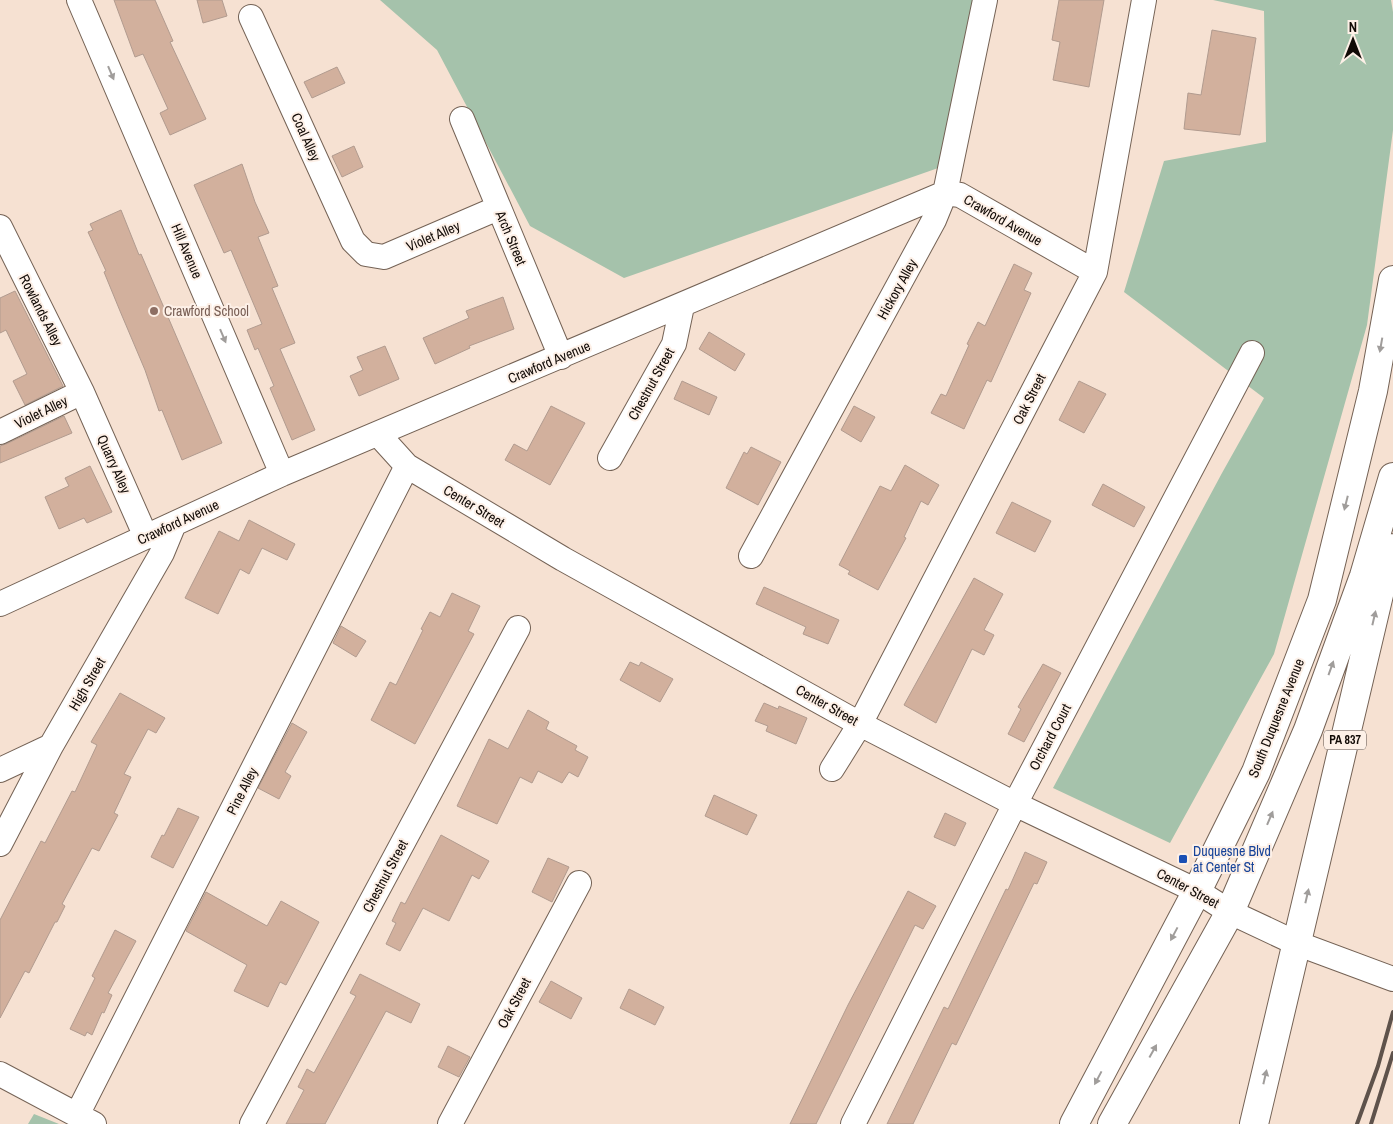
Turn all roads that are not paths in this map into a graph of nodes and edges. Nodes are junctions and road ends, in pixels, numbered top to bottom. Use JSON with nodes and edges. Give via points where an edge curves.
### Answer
{"nodes":[{"id":1,"x":79,"y":0,"type":"edge"},
{"id":2,"x":985,"y":0,"type":"edge"},
{"id":3,"x":1144,"y":0,"type":"edge"},
{"id":4,"x":251,"y":17,"type":"dead end"},
{"id":5,"x":462,"y":119,"type":"dead end"},
{"id":6,"x":945,"y":194,"type":"junction"},
{"id":7,"x":498,"y":208,"type":"junction"},
{"id":8,"x":0,"y":227,"type":"edge"},
{"id":9,"x":366,"y":254,"type":"joint"},
{"id":10,"x":1095,"y":272,"type":"junction"},
{"id":11,"x":1393,"y":280,"type":"edge"},
{"id":12,"x":682,"y":306,"type":"junction"},
{"id":13,"x":1252,"y":353,"type":"dead end"},
{"id":14,"x":561,"y":357,"type":"junction"},
{"id":15,"x":82,"y":392,"type":"junction"},
{"id":16,"x":0,"y":432,"type":"edge"},
{"id":17,"x":378,"y":434,"type":"junction"},
{"id":18,"x":610,"y":458,"type":"dead end"},
{"id":19,"x":408,"y":466,"type":"junction"},
{"id":20,"x":282,"y":474,"type":"junction"},
{"id":21,"x":1393,"y":477,"type":"edge"},
{"id":22,"x":174,"y":524,"type":"junction"},
{"id":23,"x":1393,"y":536,"type":"edge"},
{"id":24,"x":146,"y":537,"type":"junction"},
{"id":25,"x":751,"y":556,"type":"dead end"},
{"id":26,"x":2,"y":597,"type":"edge"},
{"id":27,"x":518,"y":628,"type":"dead end"},
{"id":28,"x":860,"y":724,"type":"junction"},
{"id":29,"x":52,"y":746,"type":"junction"},
{"id":30,"x":832,"y":769,"type":"dead end"},
{"id":31,"x":0,"y":770,"type":"edge"},
{"id":32,"x":1015,"y":804,"type":"junction"},
{"id":33,"x":0,"y":844,"type":"edge"},
{"id":34,"x":579,"y":882,"type":"dead end"},
{"id":35,"x":1197,"y":891,"type":"junction"},
{"id":36,"x":1230,"y":912,"type":"junction"},
{"id":37,"x":1296,"y":943,"type":"junction"},
{"id":38,"x":1384,"y":976,"type":"edge"},
{"id":39,"x":0,"y":1074,"type":"edge"},
{"id":40,"x":86,"y":1120,"type":"edge"},
{"id":41,"x":252,"y":1124,"type":"edge"},
{"id":42,"x":450,"y":1124,"type":"edge"},
{"id":43,"x":853,"y":1124,"type":"edge"},
{"id":44,"x":1074,"y":1124,"type":"edge"},
{"id":45,"x":1112,"y":1124,"type":"edge"},
{"id":46,"x":1254,"y":1124,"type":"edge"}],
"edges":[{"from":1,"to":20,"type":"street","name":"Hill Avenue","one_way":true},
{"from":2,"to":6,"type":"street","name":"Hickory Alley"},
{"from":3,"to":10,"type":"street","name":"Oak Street"},
{"from":4,"to":9,"type":"street","name":"Coal Alley","via":[[352,240]]},
{"from":5,"to":7,"type":"street","name":"Arch Street"},
{"from":6,"to":10,"type":"street","name":"Crawford Avenue","via":[[960,195]]},
{"from":6,"to":12,"type":"street","name":"Crawford Avenue"},
{"from":6,"to":25,"type":"street","name":"Hickory Alley","via":[[934,220]]},
{"from":7,"to":9,"type":"street","name":"Violet Alley","via":[[384,257]]},
{"from":7,"to":14,"type":"street","name":"Arch Street"},
{"from":8,"to":15,"type":"street","name":"Rowlands Alley"},
{"from":10,"to":28,"type":"street","name":"Oak Street"},
{"from":11,"to":35,"type":"main road","name":"South Duquesne Avenue","one_way":true,"via":[[1372,391],[1322,600],[1256,772]]},
{"from":12,"to":14,"type":"street","name":"Crawford Avenue"},
{"from":12,"to":18,"type":"street","name":"Chestnut Street","via":[[674,344]]},
{"from":13,"to":32,"type":"street","name":"Orchard Court"},
{"from":14,"to":17,"type":"street","name":"Crawford Avenue"},
{"from":15,"to":16,"type":"street","name":"Violet Alley"},
{"from":15,"to":24,"type":"street","name":"Quarry Alley"},
{"from":17,"to":19,"type":"street","name":"Center Street"},
{"from":17,"to":20,"type":"street","name":"Crawford Avenue"},
{"from":19,"to":28,"type":"street","name":"Center Street","via":[[563,559]]},
{"from":19,"to":40,"type":"street","name":"Pine Alley"},
{"from":20,"to":22,"type":"street","name":"Crawford Avenue"},
{"from":36,"to":21,"type":"main road","one_way":true,"via":[[1308,730],[1364,576]]},
{"from":22,"to":24,"type":"street","name":"Crawford Avenue"},
{"from":22,"to":29,"type":"street","name":"High Street","via":[[162,553]]},
{"from":37,"to":23,"type":"main road","number":"PA 837","one_way":true},
{"from":24,"to":26,"type":"street","name":"Crawford Avenue"},
{"from":27,"to":41,"type":"street","name":"Chestnut Street"},
{"from":28,"to":30,"type":"street","name":"Oak Street"},
{"from":28,"to":32,"type":"street","name":"Center Street"},
{"from":29,"to":31,"type":"street"},
{"from":29,"to":33,"type":"street","name":"High Street"},
{"from":32,"to":35,"type":"street","name":"Center Street"},
{"from":32,"to":43,"type":"street","name":"Orchard Court"},
{"from":34,"to":42,"type":"street","name":"Oak Street"},
{"from":35,"to":36,"type":"street","name":"Center Street"},
{"from":35,"to":44,"type":"main road","name":"South Duquesne Avenue","one_way":true},
{"from":36,"to":37,"type":"street","name":"Center Street"},
{"from":45,"to":36,"type":"main road","one_way":true},
{"from":37,"to":38,"type":"street","name":"Center Street"},
{"from":46,"to":37,"type":"main road","number":"PA 837","one_way":true},
{"from":39,"to":40,"type":"street"}]}
